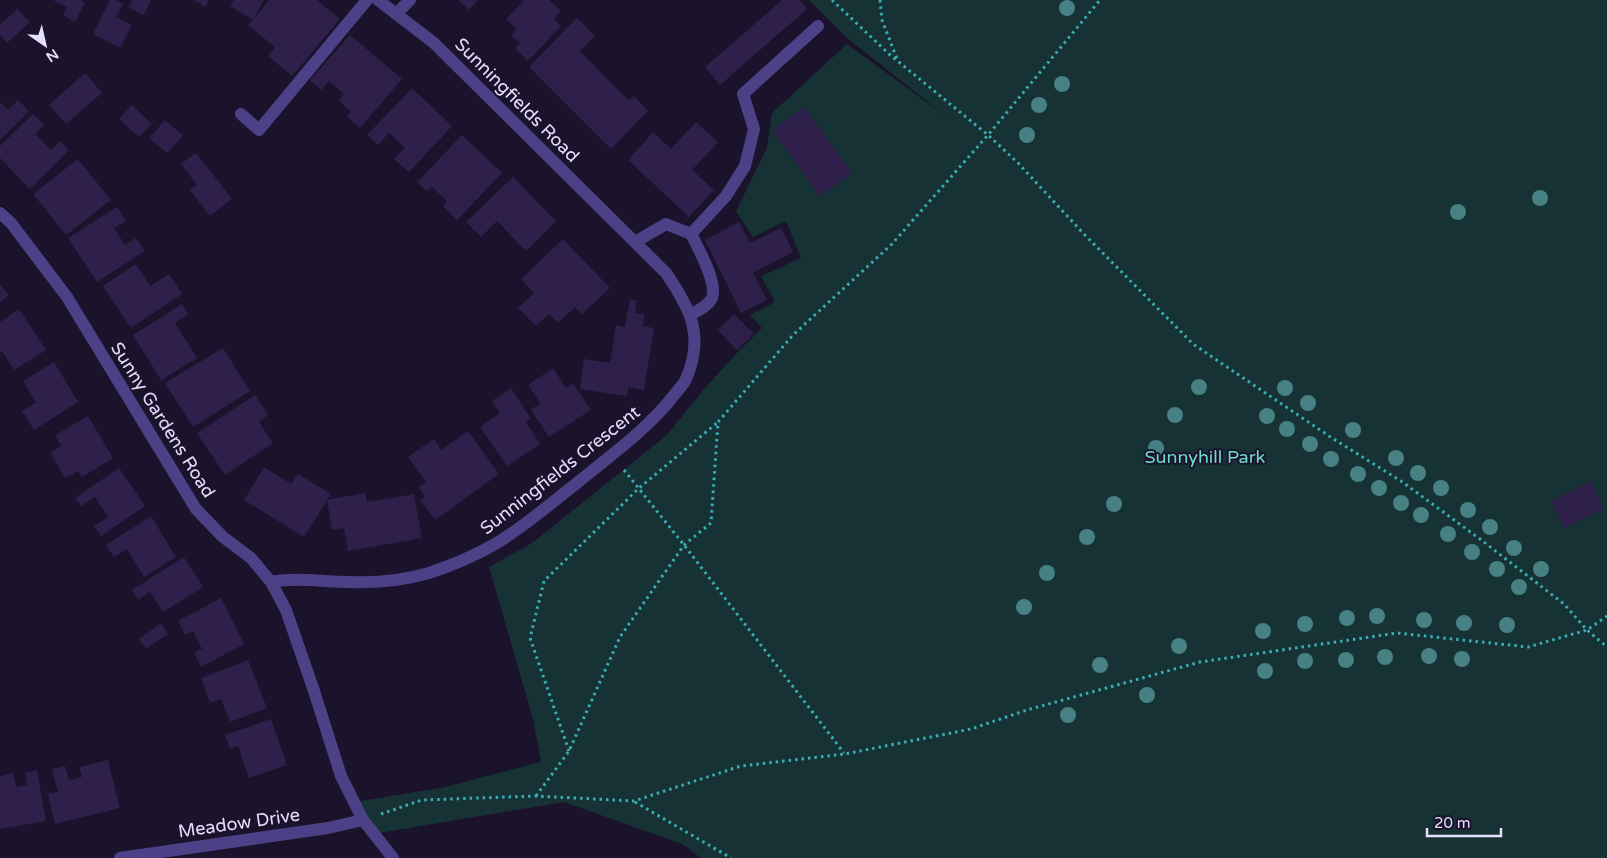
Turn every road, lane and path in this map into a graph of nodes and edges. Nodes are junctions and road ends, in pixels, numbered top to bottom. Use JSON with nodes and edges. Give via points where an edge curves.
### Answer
{"nodes":[{"id":1,"x":367,"y":0,"type":"edge"},
{"id":2,"x":378,"y":0,"type":"edge"},
{"id":3,"x":410,"y":0,"type":"edge"},
{"id":4,"x":832,"y":0,"type":"edge"},
{"id":5,"x":880,"y":0,"type":"edge"},
{"id":6,"x":1100,"y":0,"type":"edge"},
{"id":7,"x":396,"y":14,"type":"junction"},
{"id":8,"x":818,"y":26,"type":"dead end"},
{"id":9,"x":898,"y":61,"type":"junction"},
{"id":10,"x":241,"y":114,"type":"dead end"},
{"id":11,"x":988,"y":135,"type":"junction"},
{"id":12,"x":0,"y":213,"type":"edge"},
{"id":13,"x":625,"y":232,"type":"joint"},
{"id":14,"x":691,"y":234,"type":"junction"},
{"id":15,"x":635,"y":242,"type":"junction"},
{"id":16,"x":690,"y":315,"type":"junction"},
{"id":17,"x":718,"y":422,"type":"junction"},
{"id":18,"x":612,"y":454,"type":"junction"},
{"id":19,"x":638,"y":489,"type":"junction"},
{"id":20,"x":684,"y":545,"type":"junction"},
{"id":21,"x":271,"y":582,"type":"junction"},
{"id":22,"x":1607,"y":616,"type":"edge"},
{"id":23,"x":1587,"y":630,"type":"junction"},
{"id":24,"x":1607,"y":647,"type":"edge"},
{"id":25,"x":569,"y":751,"type":"junction"},
{"id":26,"x":844,"y":754,"type":"junction"},
{"id":27,"x":536,"y":796,"type":"junction"},
{"id":28,"x":634,"y":801,"type":"junction"},
{"id":29,"x":362,"y":820,"type":"junction"},
{"id":30,"x":120,"y":858,"type":"edge"},
{"id":31,"x":394,"y":858,"type":"edge"},
{"id":32,"x":731,"y":858,"type":"edge"}],
"edges":[{"from":1,"to":10,"type":"street","via":[[259,130]]},
{"from":2,"to":7,"type":"street","name":"Sunningfields Road"},
{"from":3,"to":7,"type":"street"},
{"from":4,"to":9,"type":"path"},
{"from":5,"to":9,"type":"path","via":[[882,20]]},
{"from":6,"to":11,"type":"path"},
{"from":7,"to":13,"type":"street","name":"Sunningfields Road","via":[[434,43]]},
{"from":8,"to":14,"type":"street","via":[[743,94],[754,129],[745,166],[726,196]]},
{"from":9,"to":11,"type":"path"},
{"from":11,"to":17,"type":"path","via":[[892,244],[793,335]]},
{"from":11,"to":23,"type":"path","via":[[1193,344],[1401,482],[1480,539],[1564,604]]},
{"from":12,"to":21,"type":"street","name":"Sunny Gardens Road","via":[[67,297],[196,509],[251,558]]},
{"from":13,"to":15,"type":"street","name":"Sunningfields Crescent"},
{"from":14,"to":15,"type":"street","via":[[666,224]]},
{"from":14,"to":16,"type":"street","via":[[713,286],[712,298]]},
{"from":15,"to":16,"type":"street","name":"Sunningfields Crescent","via":[[666,274]]},
{"from":16,"to":18,"type":"street","name":"Sunningfields Crescent","via":[[694,348],[686,380],[660,413]]},
{"from":17,"to":19,"type":"path"},
{"from":17,"to":20,"type":"path","via":[[711,523]]},
{"from":18,"to":19,"type":"path"},
{"from":18,"to":21,"type":"street","name":"Sunningfields Crescent","via":[[525,524],[466,561],[389,580],[288,579]]},
{"from":19,"to":20,"type":"path"},
{"from":19,"to":25,"type":"path","via":[[544,581],[530,638]]},
{"from":20,"to":25,"type":"path","via":[[620,637]]},
{"from":20,"to":26,"type":"path"},
{"from":21,"to":29,"type":"street","name":"Sunny Gardens Road","via":[[286,610],[341,776]]},
{"from":22,"to":23,"type":"path"},
{"from":23,"to":24,"type":"path"},
{"from":23,"to":26,"type":"path","via":[[1528,647],[1397,633],[1200,662],[1026,710],[972,729]]},
{"from":25,"to":27,"type":"path"},
{"from":26,"to":28,"type":"path","via":[[741,766]]},
{"from":27,"to":28,"type":"path"},
{"from":27,"to":29,"type":"path","via":[[422,800]]},
{"from":28,"to":32,"type":"path"},
{"from":29,"to":30,"type":"street","name":"Meadow Drive","via":[[328,828]]},
{"from":29,"to":31,"type":"street","name":"Sunny Gardens Road"}]}
